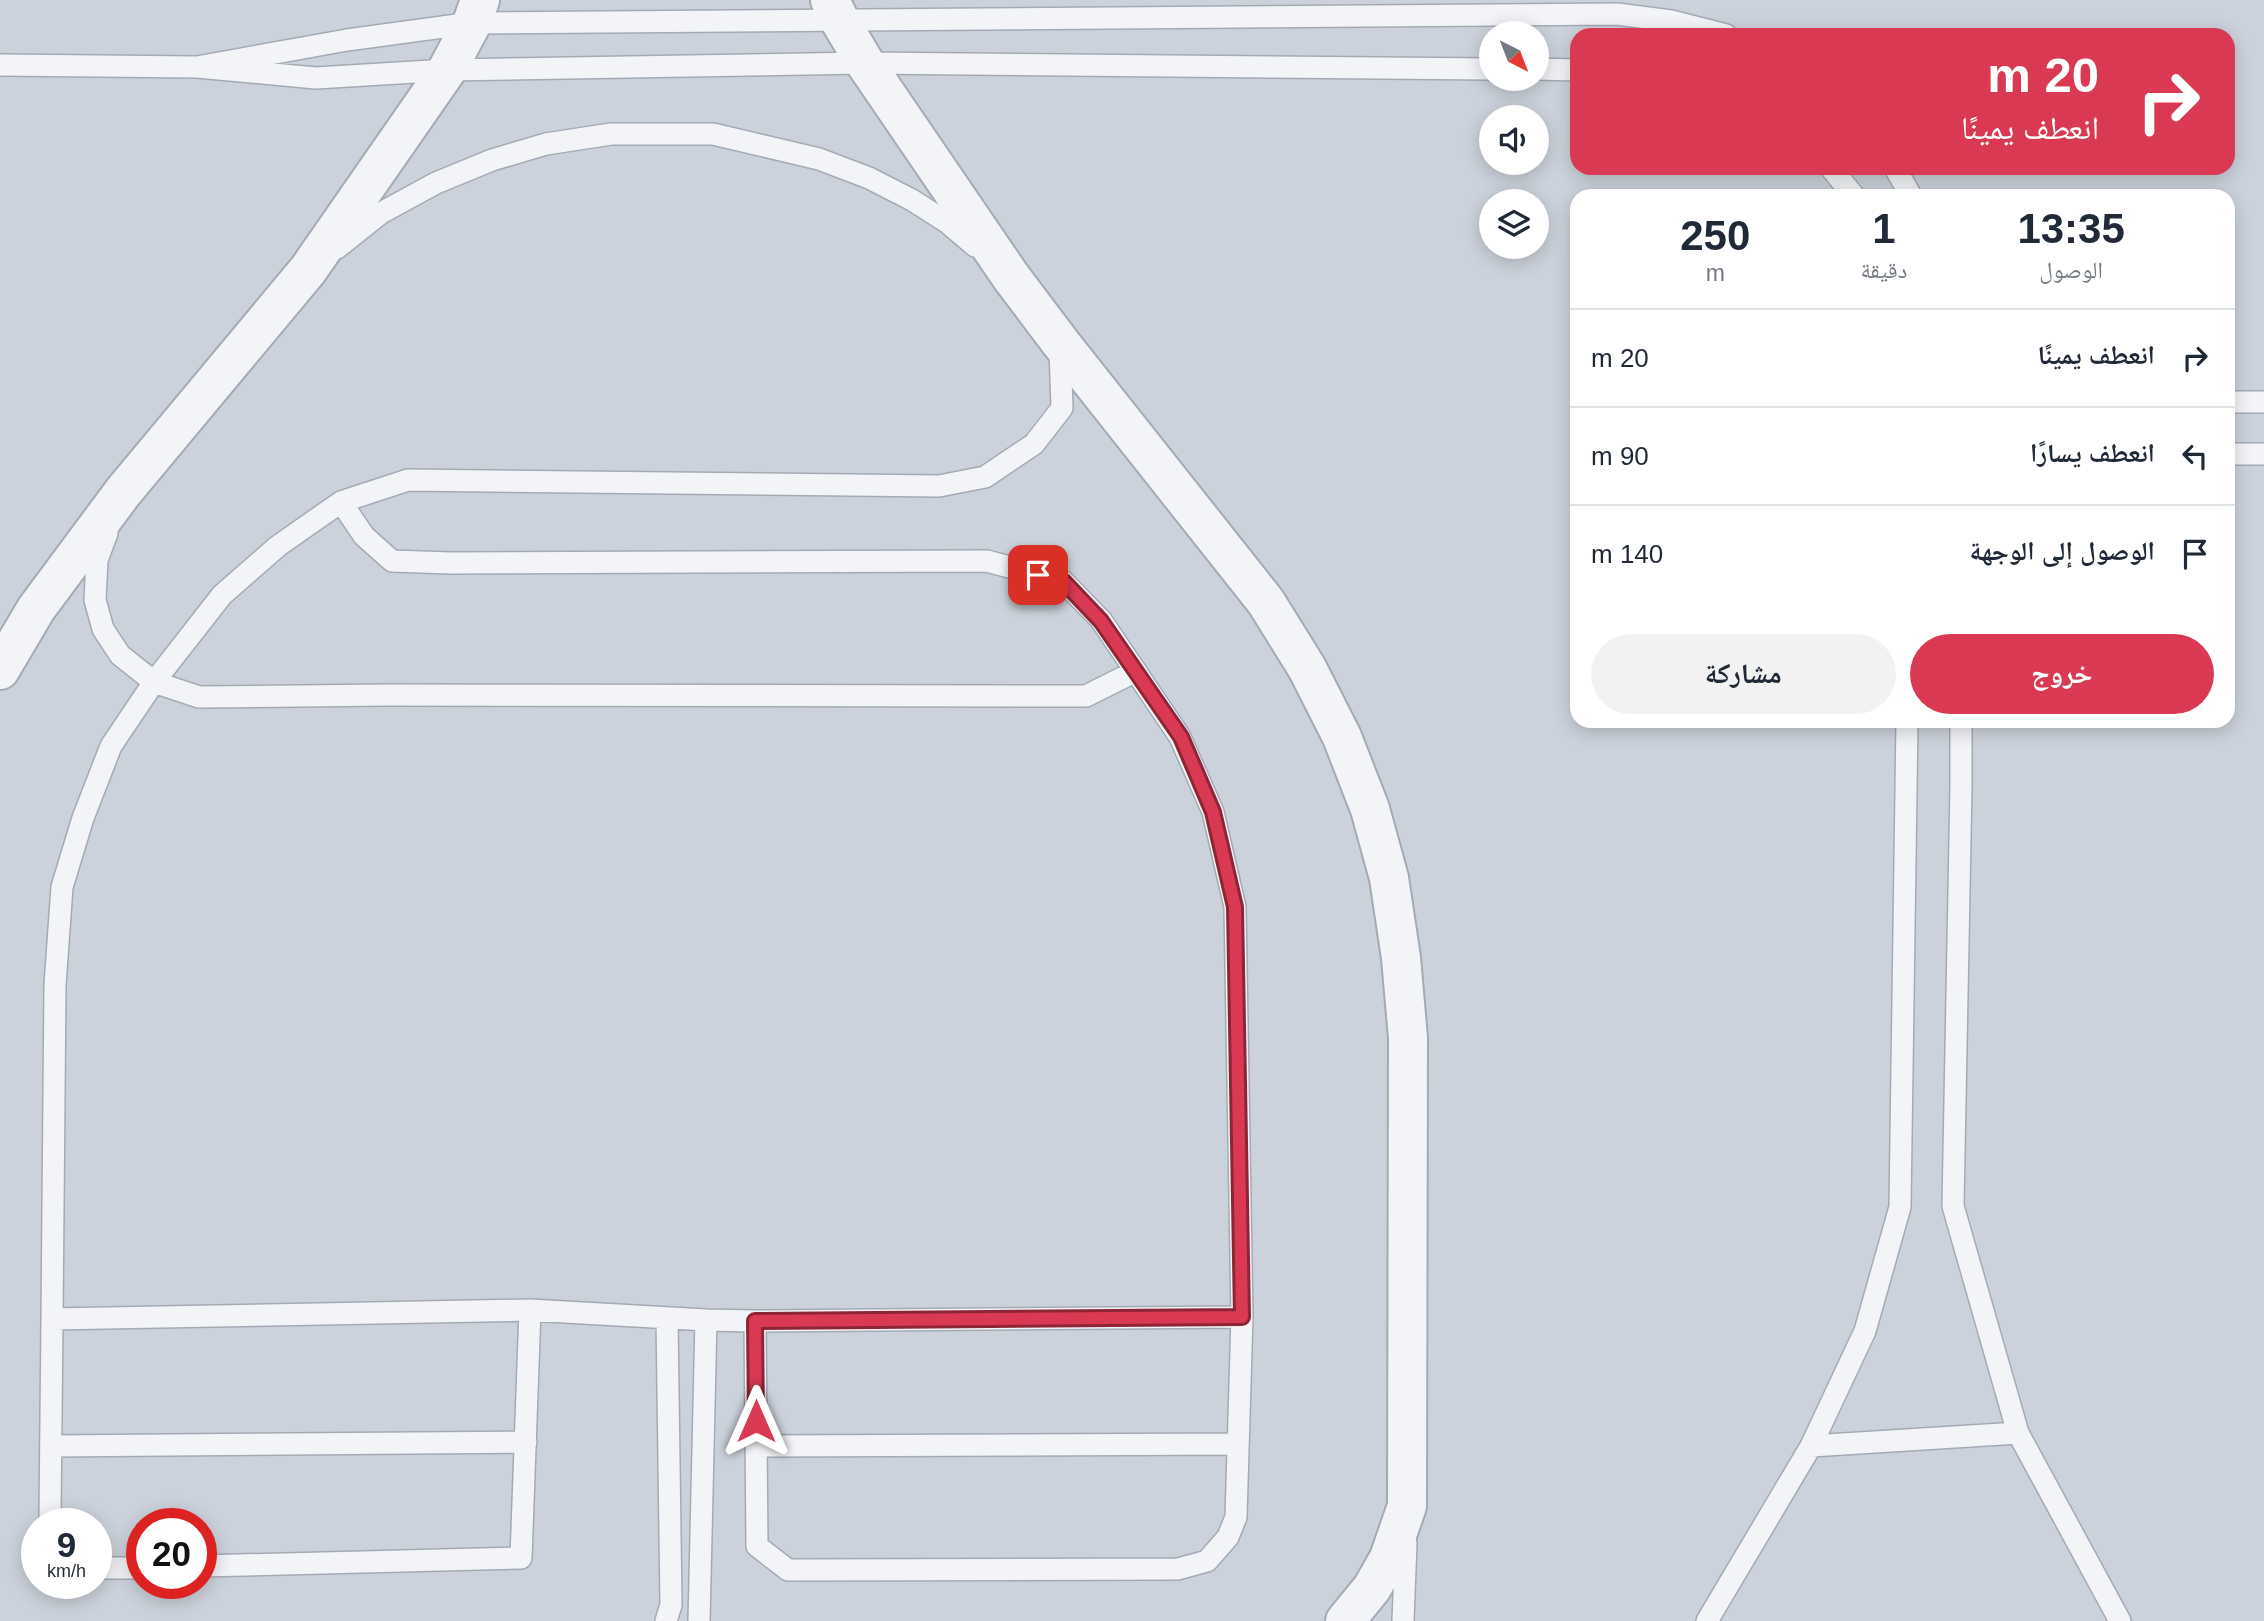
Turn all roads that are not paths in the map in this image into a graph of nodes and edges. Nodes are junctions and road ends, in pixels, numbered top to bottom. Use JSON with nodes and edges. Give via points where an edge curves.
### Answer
{"nodes":[{"id":1,"x":835,"y":11,"type":"edge"},
{"id":2,"x":475,"y":12,"type":"edge"},
{"id":3,"x":1696,"y":28,"type":"edge"},
{"id":4,"x":865,"y":63,"type":"junction"},
{"id":5,"x":0,"y":65,"type":"edge"},
{"id":6,"x":197,"y":67,"type":"junction"},
{"id":7,"x":1479,"y":69,"type":"edge"},
{"id":8,"x":1549,"y":69,"type":"edge"},
{"id":9,"x":1570,"y":70,"type":"edge"},
{"id":10,"x":447,"y":71,"type":"junction"},
{"id":11,"x":1837,"y":175,"type":"edge"},
{"id":12,"x":1848,"y":189,"type":"edge"},
{"id":13,"x":308,"y":271,"type":"junction"},
{"id":14,"x":1011,"y":277,"type":"junction"},
{"id":15,"x":1060,"y":342,"type":"junction"},
{"id":16,"x":2235,"y":402,"type":"edge"},
{"id":17,"x":2264,"y":402,"type":"edge"},
{"id":18,"x":2235,"y":454,"type":"edge"},
{"id":19,"x":2264,"y":454,"type":"edge"},
{"id":20,"x":123,"y":492,"type":"junction"},
{"id":21,"x":341,"y":502,"type":"junction"},
{"id":22,"x":0,"y":670,"type":"edge"},
{"id":23,"x":1136,"y":671,"type":"junction"},
{"id":24,"x":153,"y":682,"type":"junction"},
{"id":25,"x":1907,"y":728,"type":"edge"},
{"id":26,"x":1961,"y":728,"type":"edge"},
{"id":27,"x":530,"y":1310,"type":"junction"},
{"id":28,"x":1242,"y":1317,"type":"junction"},
{"id":29,"x":667,"y":1318,"type":"junction"},
{"id":30,"x":52,"y":1319,"type":"junction"},
{"id":31,"x":706,"y":1320,"type":"junction"},
{"id":32,"x":755,"y":1321,"type":"junction"},
{"id":33,"x":2018,"y":1433,"type":"junction"},
{"id":34,"x":526,"y":1442,"type":"junction"},
{"id":35,"x":1238,"y":1444,"type":"junction"},
{"id":36,"x":51,"y":1446,"type":"junction"},
{"id":37,"x":756,"y":1446,"type":"junction"},
{"id":38,"x":1811,"y":1446,"type":"junction"},
{"id":39,"x":1407,"y":1506,"type":"junction"},
{"id":40,"x":50,"y":1508,"type":"edge"},
{"id":41,"x":217,"y":1566,"type":"edge"},
{"id":42,"x":666,"y":1621,"type":"edge"},
{"id":43,"x":699,"y":1621,"type":"edge"},
{"id":44,"x":1345,"y":1621,"type":"edge"},
{"id":45,"x":1403,"y":1621,"type":"edge"},
{"id":46,"x":1707,"y":1621,"type":"edge"},
{"id":47,"x":2120,"y":1621,"type":"edge"}],
"edges":[{"from":1,"to":2,"type":"lane"},
{"from":1,"to":3,"type":"lane","via":[[1617,14]]},
{"from":1,"to":4,"type":"street"},
{"from":2,"to":6,"type":"lane"},
{"from":2,"to":10,"type":"street"},
{"from":4,"to":7,"type":"lane"},
{"from":4,"to":10,"type":"lane"},
{"from":4,"to":14,"type":"street"},
{"from":5,"to":6,"type":"lane"},
{"from":6,"to":10,"type":"lane","via":[[316,78]]},
{"from":8,"to":9,"type":"lane"},
{"from":10,"to":13,"type":"street"},
{"from":11,"to":12,"type":"lane"},
{"from":13,"to":14,"type":"lane","via":[[381,213],[492,160],[546,144],[611,134],[713,134],[820,159],[869,178],[948,223]]},
{"from":13,"to":20,"type":"street"},
{"from":14,"to":15,"type":"street"},
{"from":15,"to":21,"type":"lane","via":[[1062,408],[1034,444],[985,477],[939,486],[408,480]]},
{"from":15,"to":39,"type":"street","via":[[1266,602],[1342,737],[1370,809],[1389,878],[1408,1038]]},
{"from":16,"to":17,"type":"lane"},
{"from":18,"to":19,"type":"lane"},
{"from":20,"to":22,"type":"street","via":[[36,609]]},
{"from":20,"to":24,"type":"lane","via":[[97,560],[95,600],[103,629],[120,655]]},
{"from":21,"to":23,"type":"lane","via":[[364,536],[392,561],[987,561],[1064,582],[1101,621]]},
{"from":21,"to":24,"type":"lane","via":[[278,546],[222,595]]},
{"from":23,"to":24,"type":"lane","via":[[1086,696],[199,697]]},
{"from":23,"to":28,"type":"lane","via":[[1181,737],[1213,812],[1235,907]]},
{"from":24,"to":30,"type":"lane","via":[[111,746],[62,887],[55,985]]},
{"from":25,"to":38,"type":"lane","via":[[1900,1207],[1865,1331]]},
{"from":26,"to":33,"type":"lane","via":[[1953,1206]]},
{"from":27,"to":29,"type":"lane"},
{"from":27,"to":30,"type":"lane"},
{"from":27,"to":34,"type":"lane"},
{"from":28,"to":32,"type":"lane"},
{"from":28,"to":35,"type":"lane"},
{"from":29,"to":31,"type":"lane"},
{"from":29,"to":42,"type":"lane","via":[[671,1605]]},
{"from":30,"to":36,"type":"lane"},
{"from":31,"to":32,"type":"lane"},
{"from":31,"to":43,"type":"lane"},
{"from":32,"to":37,"type":"lane"},
{"from":33,"to":38,"type":"lane"},
{"from":33,"to":47,"type":"lane"},
{"from":34,"to":36,"type":"lane"},
{"from":34,"to":41,"type":"lane","via":[[521,1558]]},
{"from":35,"to":37,"type":"lane"},
{"from":35,"to":37,"type":"lane","via":[[1236,1517],[1228,1537],[1207,1561],[1164,1570],[788,1570],[757,1546]]},
{"from":36,"to":40,"type":"lane"},
{"from":38,"to":46,"type":"lane"},
{"from":39,"to":44,"type":"street","via":[[1389,1558]]},
{"from":39,"to":45,"type":"lane"}]}
